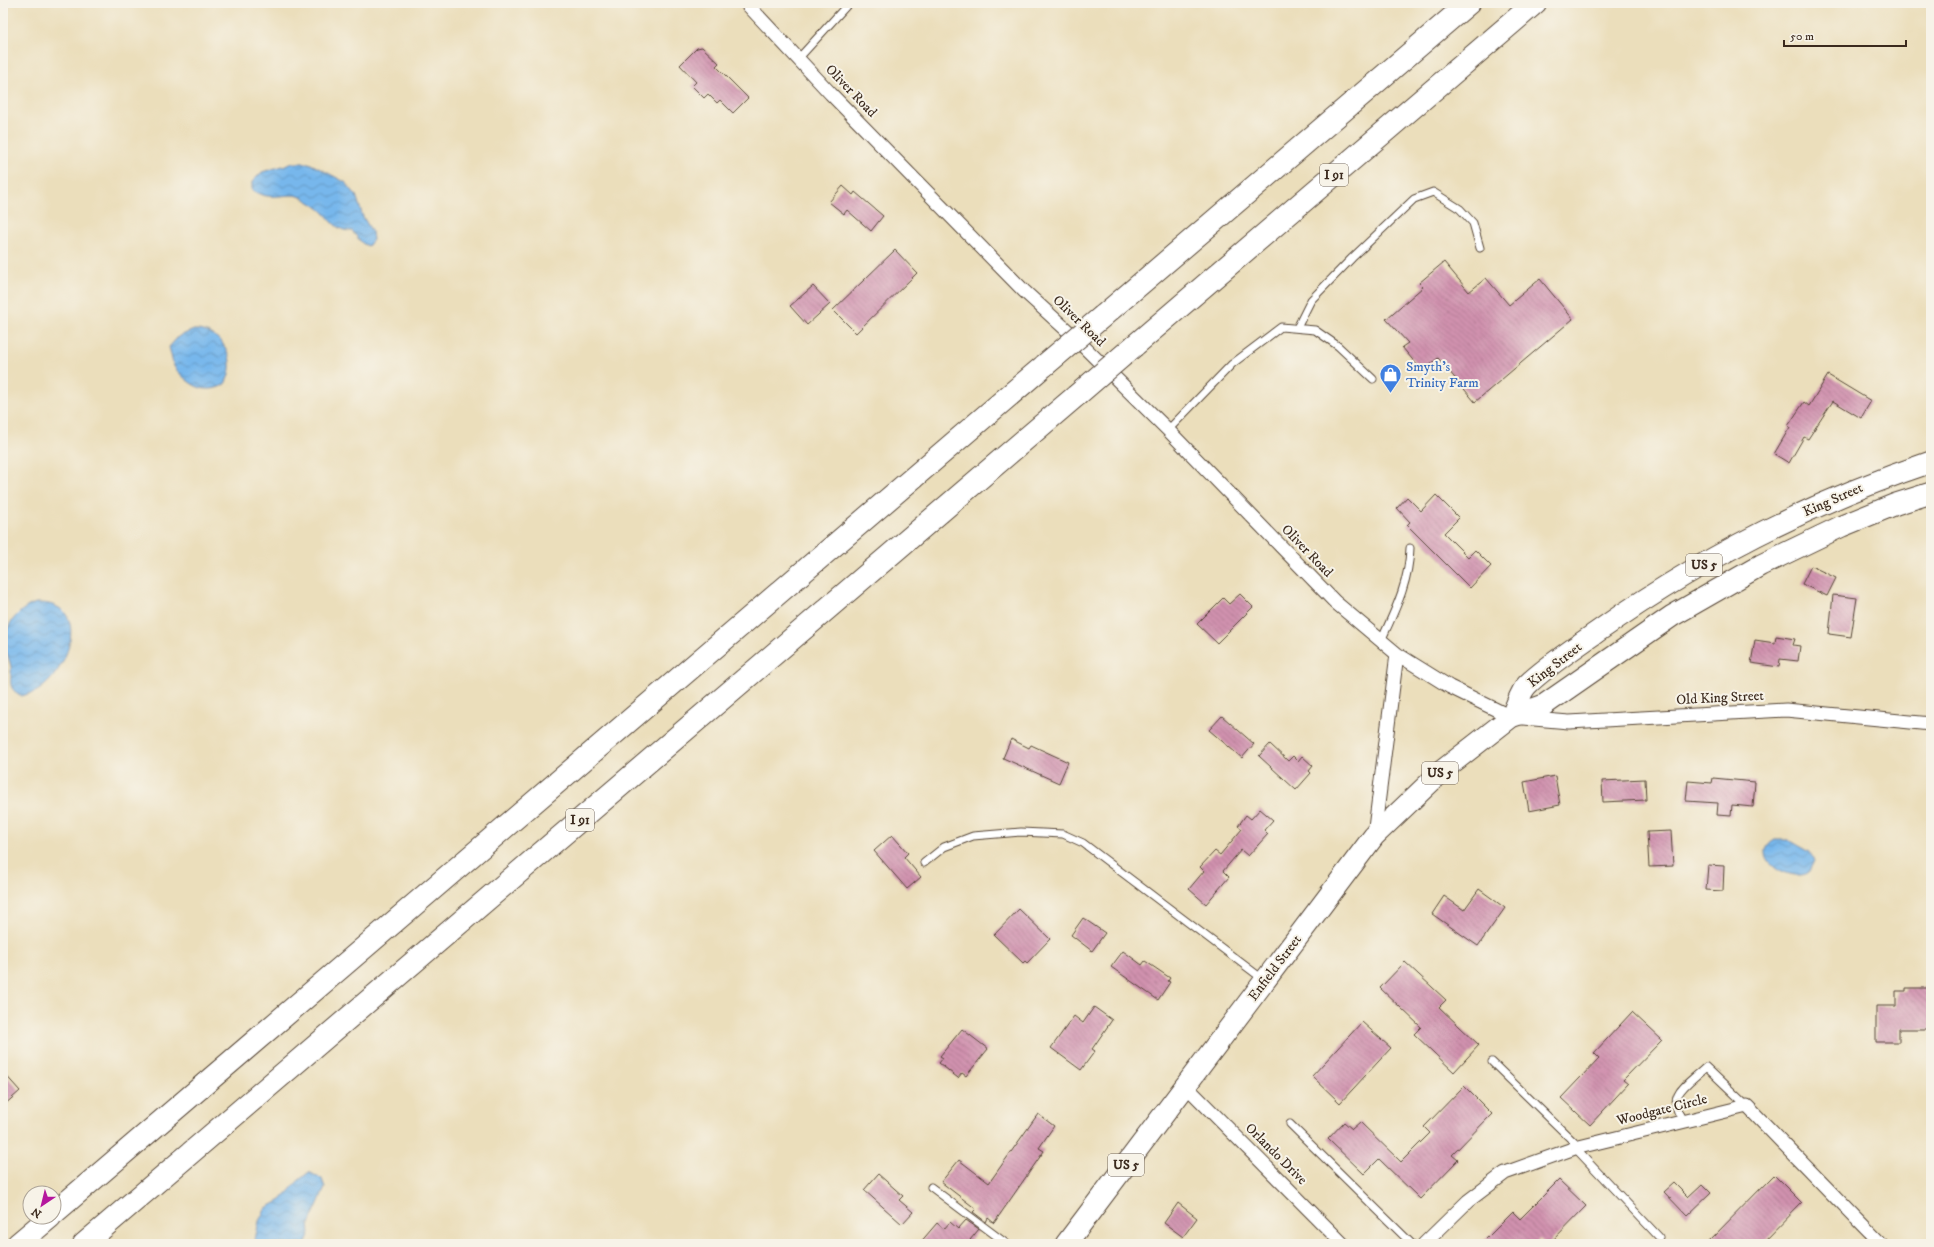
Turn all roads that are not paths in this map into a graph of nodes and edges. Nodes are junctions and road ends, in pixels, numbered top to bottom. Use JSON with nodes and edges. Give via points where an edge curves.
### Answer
{"nodes":[{"id":1,"x":746,"y":3,"type":"edge"},
{"id":2,"x":849,"y":3,"type":"edge"},
{"id":3,"x":1469,"y":3,"type":"edge"},
{"id":4,"x":1535,"y":3,"type":"edge"},
{"id":5,"x":798,"y":59,"type":"junction"},
{"id":6,"x":1480,"y":248,"type":"dead end"},
{"id":7,"x":1297,"y":328,"type":"junction"},
{"id":8,"x":1373,"y":379,"type":"dead end"},
{"id":9,"x":1168,"y":430,"type":"junction"},
{"id":10,"x":1931,"y":462,"type":"edge"},
{"id":11,"x":1886,"y":477,"type":"junction"},
{"id":12,"x":1931,"y":492,"type":"edge"},
{"id":13,"x":1896,"y":504,"type":"junction"},
{"id":14,"x":1410,"y":548,"type":"dead end"},
{"id":15,"x":1659,"y":591,"type":"junction"},
{"id":16,"x":1672,"y":616,"type":"junction"},
{"id":17,"x":1381,"y":641,"type":"junction"},
{"id":18,"x":1397,"y":654,"type":"junction"},
{"id":19,"x":1511,"y":717,"type":"junction"},
{"id":20,"x":1931,"y":724,"type":"edge"},
{"id":21,"x":1374,"y":836,"type":"junction"},
{"id":22,"x":924,"y":863,"type":"dead end"},
{"id":23,"x":1266,"y":981,"type":"junction"},
{"id":24,"x":1492,"y":1062,"type":"dead end"},
{"id":25,"x":1187,"y":1087,"type":"junction"},
{"id":26,"x":1747,"y":1106,"type":"junction"},
{"id":27,"x":1684,"y":1121,"type":"junction"},
{"id":28,"x":1290,"y":1124,"type":"dead end"},
{"id":29,"x":1577,"y":1148,"type":"junction"},
{"id":30,"x":931,"y":1187,"type":"dead end"},
{"id":31,"x":62,"y":1206,"type":"edge"},
{"id":32,"x":41,"y":1225,"type":"edge"},
{"id":33,"x":1659,"y":1237,"type":"dead end"},
{"id":34,"x":18,"y":1244,"type":"edge"},
{"id":35,"x":84,"y":1244,"type":"edge"},
{"id":36,"x":1007,"y":1244,"type":"edge"},
{"id":37,"x":1066,"y":1244,"type":"edge"},
{"id":38,"x":1343,"y":1244,"type":"edge"},
{"id":39,"x":1412,"y":1244,"type":"edge"},
{"id":40,"x":1424,"y":1244,"type":"edge"},
{"id":41,"x":1881,"y":1244,"type":"edge"}],
"edges":[{"from":1,"to":5,"type":"street","name":"Oliver Road"},
{"from":2,"to":5,"type":"lane"},
{"from":3,"to":31,"type":"highway","bridge":true},
{"from":4,"to":35,"type":"highway","number":"I 91","bridge":true},
{"from":5,"to":9,"type":"street","name":"Oliver Road","via":[[1024,292],[1070,333]]},
{"from":6,"to":7,"type":"lane","via":[[1473,223],[1460,210],[1433,192],[1414,199],[1312,300]]},
{"from":7,"to":8,"type":"lane","via":[[1315,330],[1338,346]]},
{"from":7,"to":9,"type":"lane","via":[[1281,327],[1232,364]]},
{"from":9,"to":17,"type":"street","name":"Oliver Road","via":[[1335,602]]},
{"from":10,"to":11,"type":"main road","name":"King Street","number":"US 5"},
{"from":11,"to":13,"type":"main road"},
{"from":11,"to":15,"type":"main road","name":"King Street","number":"US 5","via":[[1745,540]]},
{"from":12,"to":13,"type":"main road","name":"King Street","number":"US 5"},
{"from":13,"to":16,"type":"main road","name":"King Street","number":"US 5","via":[[1842,526],[1761,565]]},
{"from":14,"to":17,"type":"lane","via":[[1406,584]]},
{"from":15,"to":16,"type":"main road"},
{"from":15,"to":19,"type":"main road","name":"King Street","number":"US 5","via":[[1584,641],[1526,686]]},
{"from":16,"to":19,"type":"main road","name":"King Street","number":"US 5","via":[[1544,705]]},
{"from":17,"to":18,"type":"street","name":"Oliver Road"},
{"from":18,"to":19,"type":"street","name":"Oliver Road","via":[[1450,686]]},
{"from":18,"to":21,"type":"street"},
{"from":19,"to":20,"type":"street","name":"Old King Street","via":[[1569,722],[1786,710]]},
{"from":19,"to":21,"type":"main road","name":"Enfield Street","number":"US 5","via":[[1443,770]]},
{"from":21,"to":23,"type":"main road","name":"Enfield Street","number":"US 5"},
{"from":22,"to":23,"type":"lane","via":[[944,847],[973,836],[1021,832],[1063,834],[1083,843]]},
{"from":23,"to":25,"type":"main road","name":"Enfield Street","number":"US 5"},
{"from":24,"to":29,"type":"lane"},
{"from":25,"to":37,"type":"main road","name":"Enfield Street","number":"US 5"},
{"from":25,"to":38,"type":"street","name":"Orlando Drive"},
{"from":26,"to":27,"type":"street","name":"Woodgate Circle"},
{"from":26,"to":27,"type":"lane","via":[[1706,1067],[1676,1095],[1678,1115]]},
{"from":26,"to":41,"type":"street"},
{"from":27,"to":29,"type":"street","name":"Woodgate Circle"},
{"from":28,"to":39,"type":"lane"},
{"from":29,"to":33,"type":"lane"},
{"from":29,"to":40,"type":"street","name":"Woodgate Circle","via":[[1506,1173],[1468,1201]]},
{"from":30,"to":36,"type":"lane"},
{"from":32,"to":34,"type":"highway"}]}
